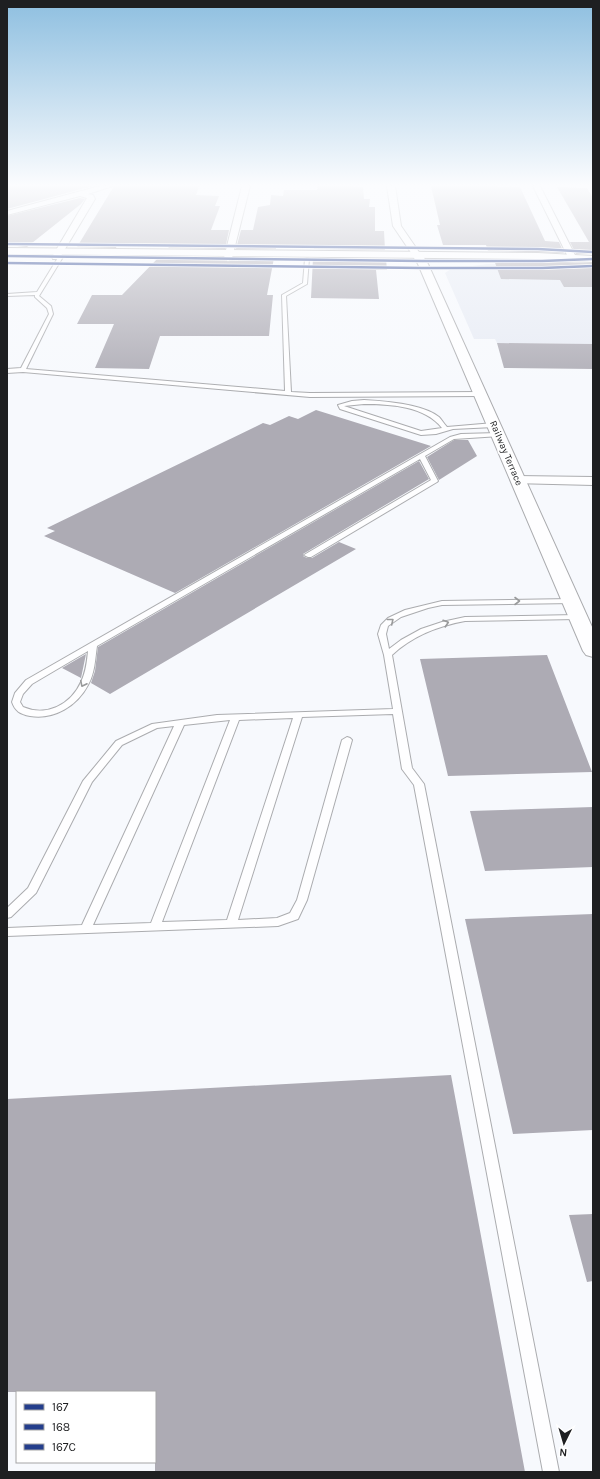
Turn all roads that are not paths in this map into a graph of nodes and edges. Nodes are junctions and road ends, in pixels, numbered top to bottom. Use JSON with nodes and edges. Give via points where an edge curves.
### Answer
{"nodes":[{"id":1,"x":48,"y":255,"type":"edge"},
{"id":2,"x":396,"y":255,"type":"edge"},
{"id":3,"x":417,"y":255,"type":"edge"},
{"id":4,"x":571,"y":255,"type":"edge"},
{"id":5,"x":7,"y":256,"type":"edge"},
{"id":6,"x":58,"y":256,"type":"junction"},
{"id":7,"x":228,"y":256,"type":"junction"},
{"id":8,"x":392,"y":258,"type":"junction"},
{"id":9,"x":573,"y":259,"type":"junction"},
{"id":10,"x":593,"y":259,"type":"edge"},
{"id":11,"x":423,"y":264,"type":"junction"},
{"id":12,"x":306,"y":265,"type":"junction"},
{"id":13,"x":38,"y":294,"type":"junction"},
{"id":14,"x":7,"y":295,"type":"edge"},
{"id":15,"x":7,"y":299,"type":"edge"},
{"id":16,"x":22,"y":370,"type":"junction"},
{"id":17,"x":7,"y":371,"type":"edge"},
{"id":18,"x":288,"y":393,"type":"junction"},
{"id":19,"x":480,"y":394,"type":"junction"},
{"id":20,"x":445,"y":428,"type":"junction"},
{"id":21,"x":496,"y":430,"type":"junction"},
{"id":22,"x":422,"y":456,"type":"junction"},
{"id":23,"x":517,"y":480,"type":"junction"},
{"id":24,"x":593,"y":481,"type":"edge"},
{"id":25,"x":308,"y":555,"type":"dead end"},
{"id":26,"x":571,"y":601,"type":"junction"},
{"id":27,"x":577,"y":617,"type":"junction"},
{"id":28,"x":93,"y":646,"type":"junction"},
{"id":29,"x":593,"y":651,"type":"edge"},
{"id":30,"x":388,"y":655,"type":"junction"},
{"id":31,"x":397,"y":711,"type":"junction"},
{"id":32,"x":298,"y":715,"type":"junction"},
{"id":33,"x":235,"y":718,"type":"junction"},
{"id":34,"x":180,"y":723,"type":"junction"},
{"id":35,"x":347,"y":740,"type":"dead end"},
{"id":36,"x":7,"y":914,"type":"edge"},
{"id":37,"x":231,"y":924,"type":"junction"},
{"id":38,"x":156,"y":926,"type":"junction"},
{"id":39,"x":86,"y":929,"type":"junction"},
{"id":40,"x":7,"y":932,"type":"edge"},
{"id":41,"x":551,"y":1472,"type":"edge"}],
"edges":[{"from":1,"to":6,"type":"main road"},
{"from":2,"to":8,"type":"main road"},
{"from":3,"to":11,"type":"street"},
{"from":4,"to":9,"type":"street"},
{"from":5,"to":6,"type":"main road"},
{"from":6,"to":7,"type":"main road"},
{"from":6,"to":13,"type":"lane"},
{"from":7,"to":8,"type":"main road"},
{"from":7,"to":12,"type":"main road"},
{"from":8,"to":11,"type":"main road"},
{"from":8,"to":11,"type":"main road"},
{"from":8,"to":12,"type":"main road"},
{"from":9,"to":10,"type":"main road"},
{"from":9,"to":11,"type":"main road","via":[[538,256]]},
{"from":9,"to":11,"type":"main road"},
{"from":11,"to":19,"type":"main road","name":"Railway Terrace"},
{"from":12,"to":18,"type":"lane","via":[[305,284],[284,295]]},
{"from":13,"to":14,"type":"lane"},
{"from":13,"to":15,"type":"lane"},
{"from":13,"to":16,"type":"lane","via":[[49,307],[50,314]]},
{"from":16,"to":17,"type":"lane"},
{"from":16,"to":18,"type":"lane"},
{"from":18,"to":19,"type":"lane"},
{"from":19,"to":21,"type":"main road","name":"Railway Terrace"},
{"from":20,"to":20,"type":"lane","via":[[436,432],[421,433],[342,408],[341,405],[383,402],[397,404],[436,418]]},
{"from":20,"to":21,"type":"lane"},
{"from":21,"to":22,"type":"lane","via":[[452,438]]},
{"from":21,"to":23,"type":"main road","name":"Railway Terrace"},
{"from":22,"to":25,"type":"lane","via":[[435,480]]},
{"from":22,"to":28,"type":"lane"},
{"from":23,"to":24,"type":"street"},
{"from":23,"to":26,"type":"main road","name":"Railway Terrace"},
{"from":26,"to":27,"type":"main road","name":"Railway Terrace"},
{"from":30,"to":26,"type":"lane","one_way":true,"via":[[383,644],[382,631],[386,625],[395,617],[422,607],[462,602]]},
{"from":27,"to":29,"type":"main road","name":"Railway Terrace"},
{"from":30,"to":27,"type":"lane","one_way":true,"via":[[396,646],[411,637],[448,622],[465,619]]},
{"from":28,"to":28,"type":"lane","one_way":true,"via":[[84,685],[75,698],[56,711],[40,715],[18,709],[16,702],[19,693],[29,682]]},
{"from":30,"to":31,"type":"lane"},
{"from":31,"to":32,"type":"lane"},
{"from":31,"to":41,"type":"lane","via":[[407,769],[420,784]]},
{"from":32,"to":33,"type":"lane"},
{"from":32,"to":37,"type":"lane"},
{"from":33,"to":34,"type":"lane"},
{"from":33,"to":38,"type":"lane"},
{"from":34,"to":36,"type":"lane","via":[[155,726],[119,743],[88,782],[32,890]]},
{"from":34,"to":39,"type":"lane"},
{"from":35,"to":37,"type":"lane","via":[[302,900],[294,916],[278,922]]},
{"from":37,"to":38,"type":"lane"},
{"from":38,"to":39,"type":"lane"},
{"from":39,"to":40,"type":"lane"}]}
